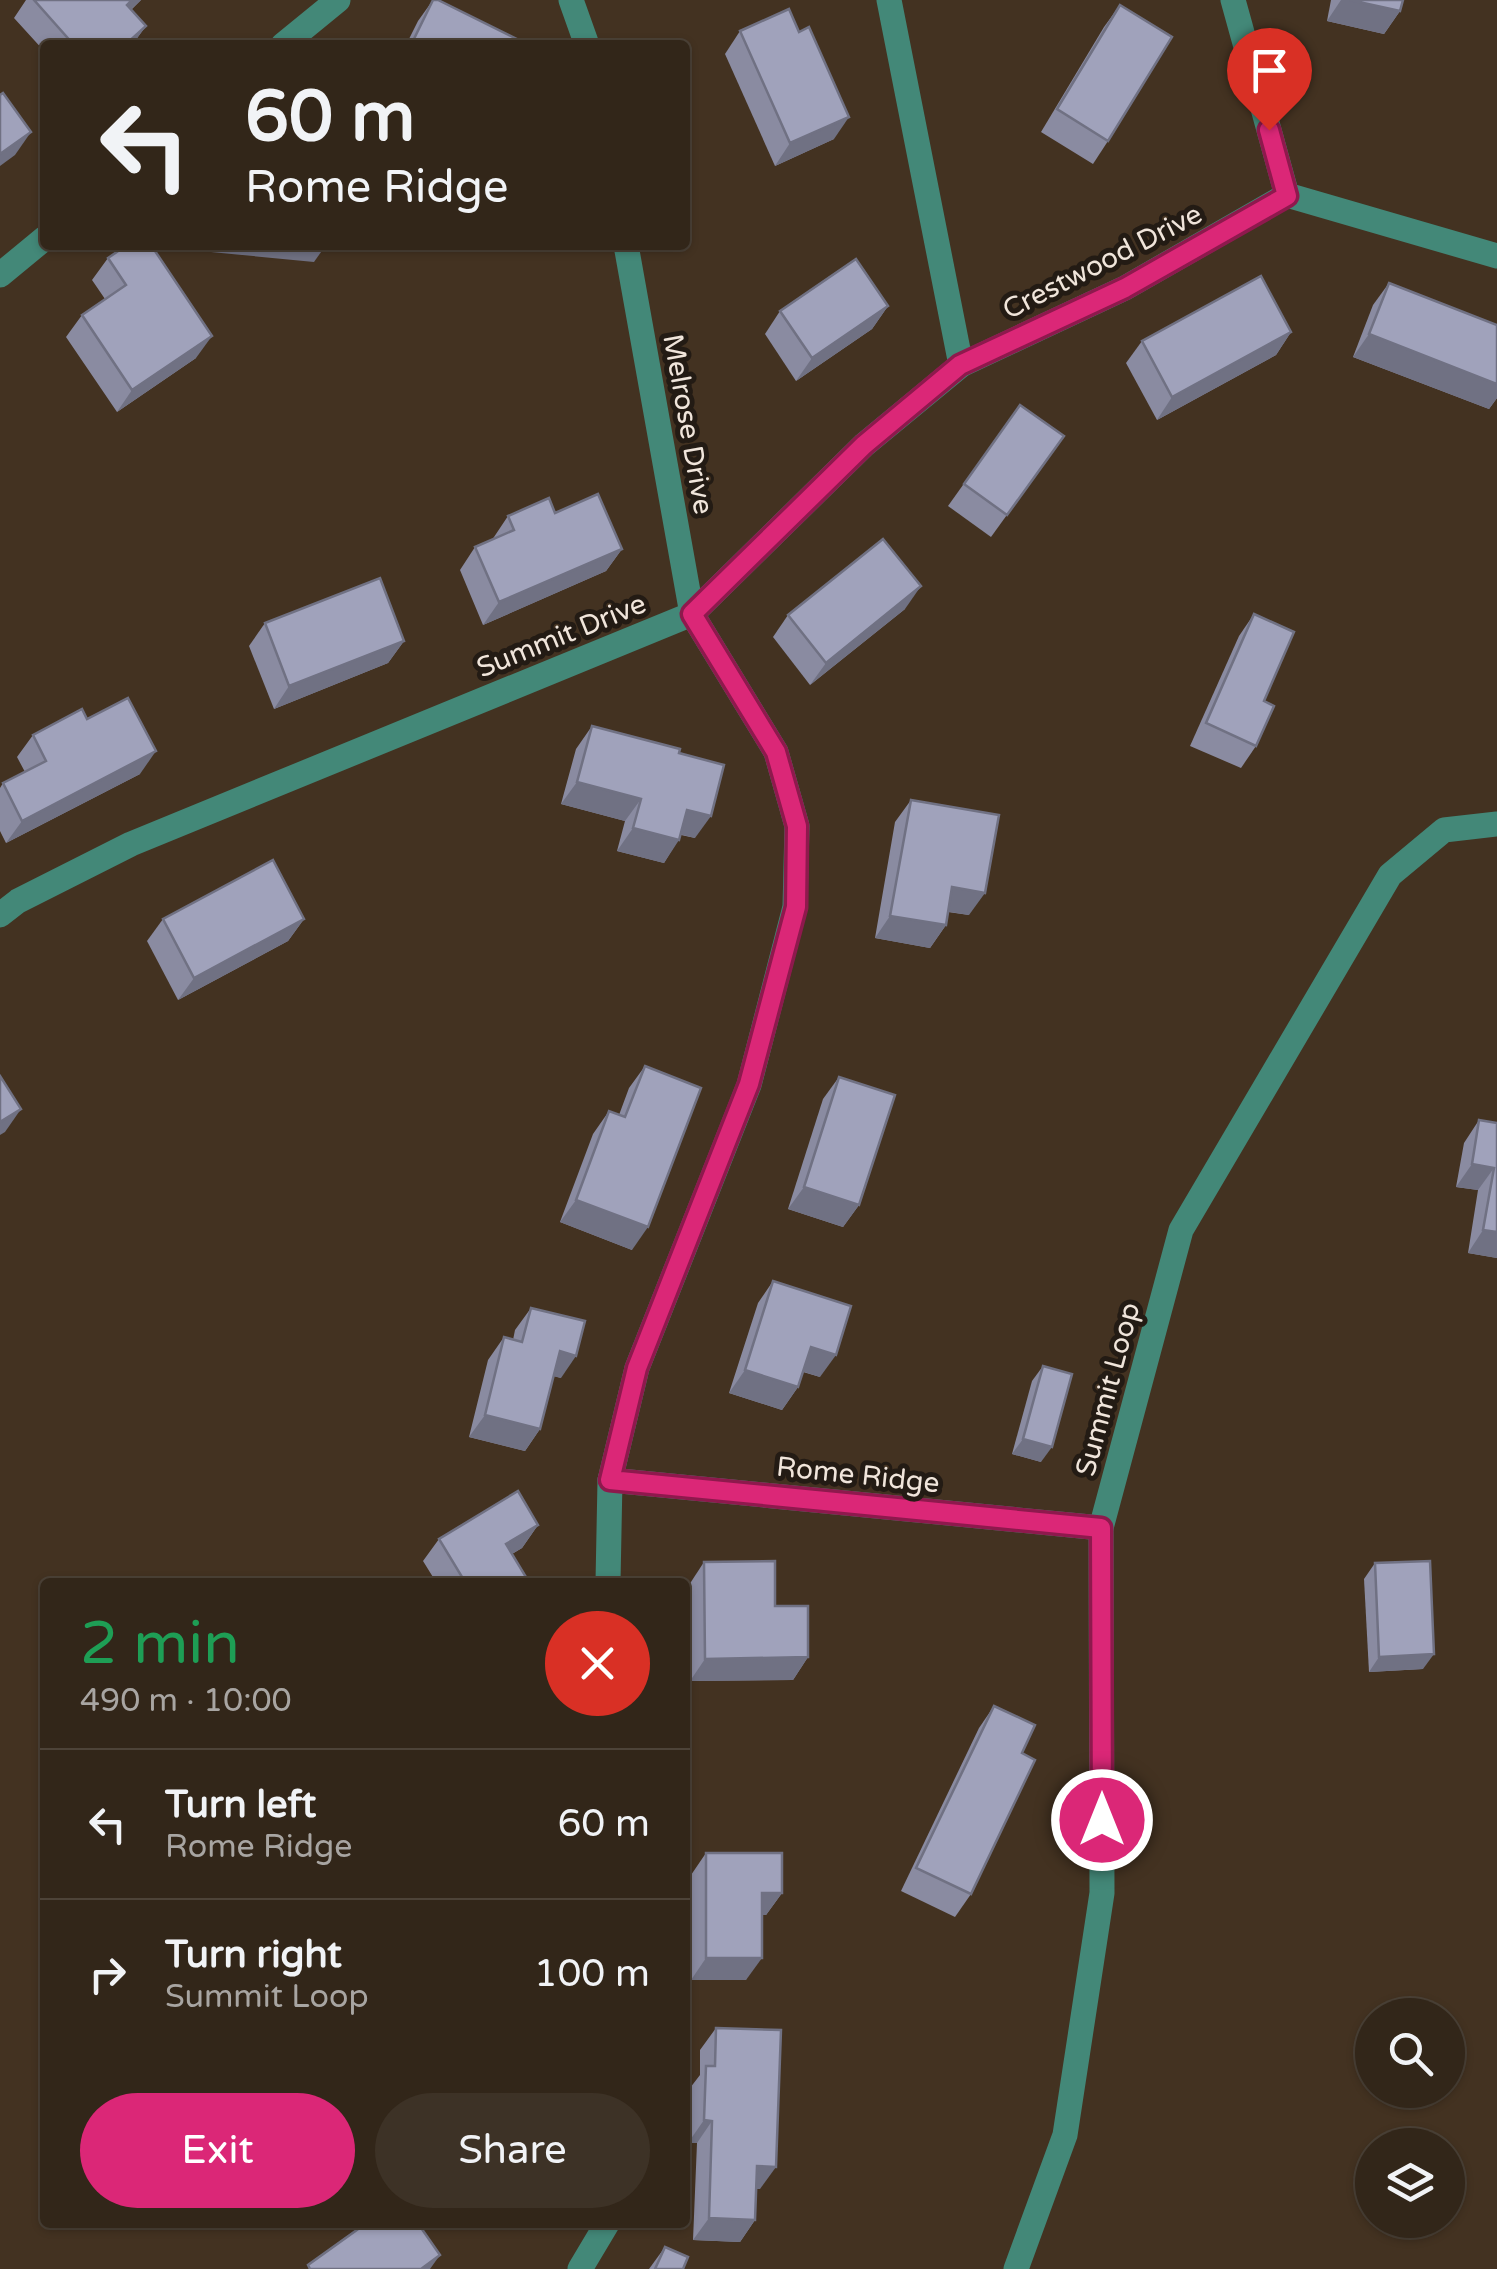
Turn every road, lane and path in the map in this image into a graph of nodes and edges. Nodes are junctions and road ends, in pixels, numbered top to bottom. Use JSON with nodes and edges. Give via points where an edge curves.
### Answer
{"nodes":[{"id":1,"x":338,"y":0,"type":"edge"},
{"id":2,"x":571,"y":0,"type":"edge"},
{"id":3,"x":890,"y":0,"type":"edge"},
{"id":4,"x":1232,"y":0,"type":"edge"},
{"id":5,"x":289,"y":40,"type":"edge"},
{"id":6,"x":586,"y":40,"type":"edge"},
{"id":7,"x":1287,"y":196,"type":"junction"},
{"id":8,"x":40,"y":242,"type":"edge"},
{"id":9,"x":627,"y":250,"type":"edge"},
{"id":10,"x":1497,"y":256,"type":"edge"},
{"id":11,"x":0,"y":275,"type":"edge"},
{"id":12,"x":960,"y":365,"type":"junction"},
{"id":13,"x":692,"y":614,"type":"junction"},
{"id":14,"x":1497,"y":824,"type":"edge"},
{"id":15,"x":0,"y":915,"type":"edge"},
{"id":16,"x":610,"y":1480,"type":"junction"},
{"id":17,"x":1101,"y":1528,"type":"junction"},
{"id":18,"x":608,"y":1578,"type":"edge"},
{"id":19,"x":604,"y":2228,"type":"edge"},
{"id":20,"x":580,"y":2269,"type":"edge"},
{"id":21,"x":1016,"y":2269,"type":"edge"}],
"edges":[{"from":1,"to":5,"type":"street"},
{"from":2,"to":6,"type":"street"},
{"from":3,"to":12,"type":"street"},
{"from":4,"to":7,"type":"street"},
{"from":7,"to":10,"type":"street"},
{"from":7,"to":12,"type":"street","name":"Crestwood Drive","via":[[1125,288]]},
{"from":8,"to":11,"type":"street"},
{"from":9,"to":13,"type":"street","name":"Melrose Drive"},
{"from":12,"to":13,"type":"street","name":"Summit Drive","via":[[864,445]]},
{"from":13,"to":15,"type":"street","name":"Summit Drive","via":[[131,844]]},
{"from":13,"to":16,"type":"street","via":[[776,752],[797,826],[796,907],[749,1084],[637,1368]]},
{"from":14,"to":17,"type":"street","name":"Summit Loop","via":[[1444,830],[1390,875],[1180,1230]]},
{"from":16,"to":17,"type":"street","name":"Rome Ridge"},
{"from":16,"to":18,"type":"street"},
{"from":17,"to":21,"type":"street","name":"Summit Loop","via":[[1102,1893],[1065,2135]]},
{"from":19,"to":20,"type":"street"}]}
